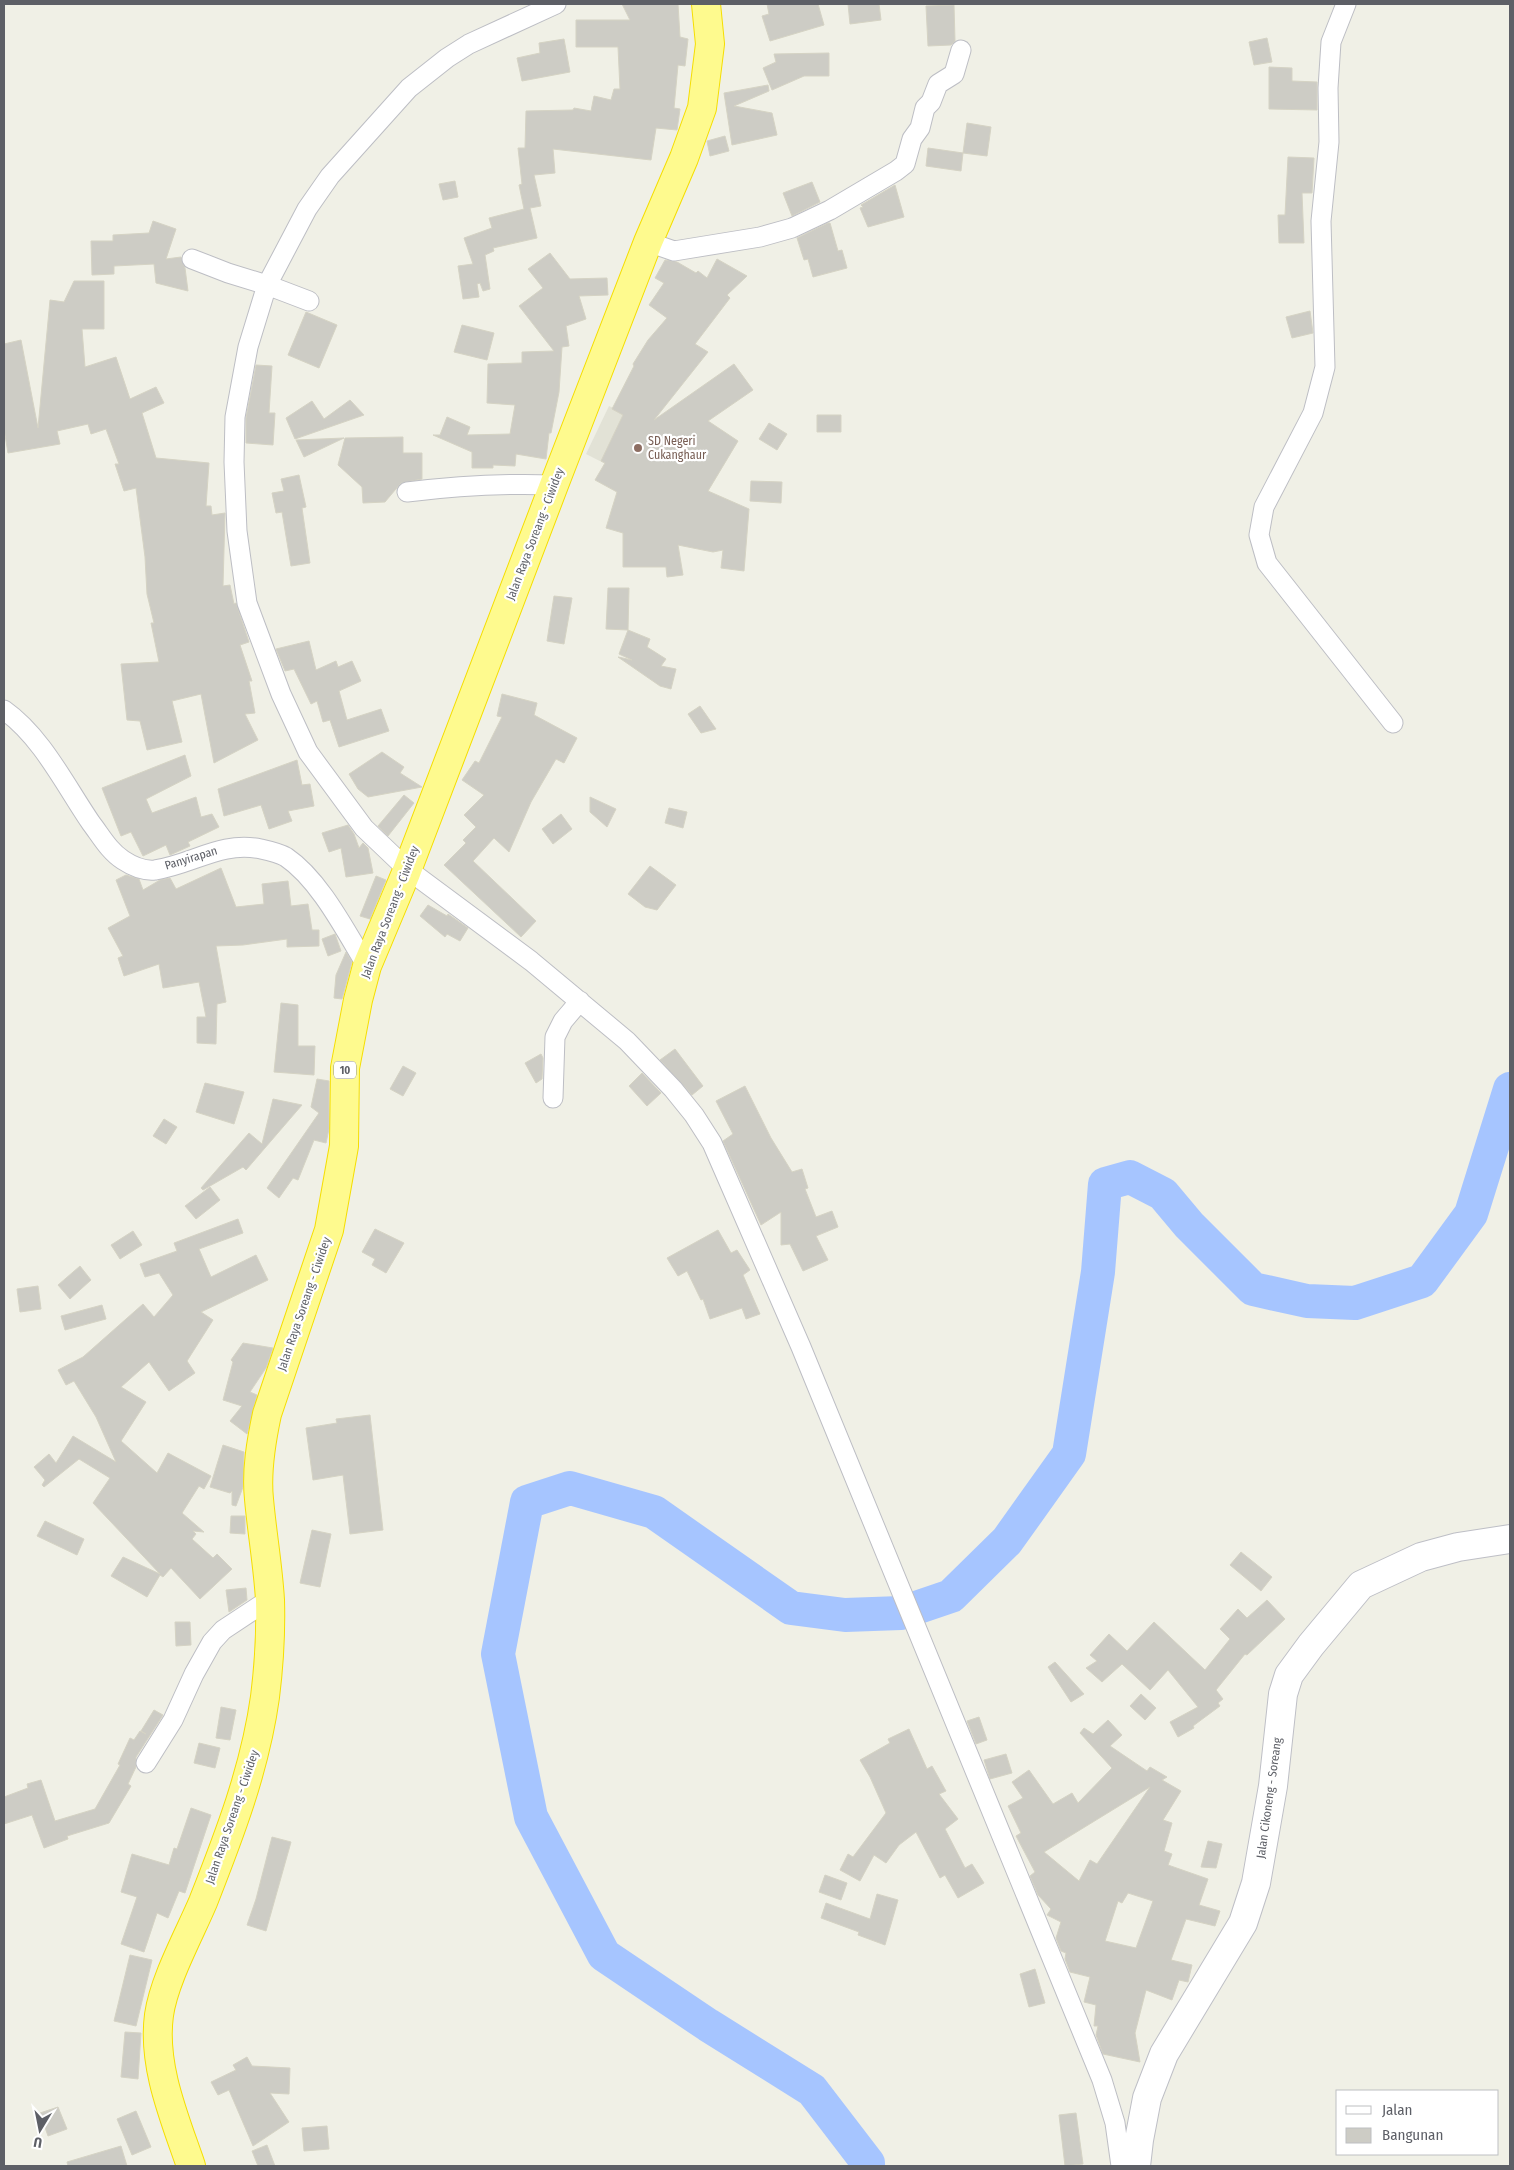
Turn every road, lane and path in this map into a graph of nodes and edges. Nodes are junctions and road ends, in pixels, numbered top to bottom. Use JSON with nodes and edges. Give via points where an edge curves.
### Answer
{"nodes":[{"id":1,"x":556,"y":4,"type":"edge"},
{"id":2,"x":706,"y":4,"type":"edge"},
{"id":3,"x":1346,"y":4,"type":"edge"},
{"id":4,"x":961,"y":50,"type":"dead end"},
{"id":5,"x":648,"y":242,"type":"junction"},
{"id":6,"x":192,"y":259,"type":"dead end"},
{"id":7,"x":267,"y":286,"type":"junction"},
{"id":8,"x":309,"y":301,"type":"dead end"},
{"id":9,"x":554,"y":485,"type":"junction"},
{"id":10,"x":407,"y":492,"type":"dead end"},
{"id":11,"x":4,"y":710,"type":"edge"},
{"id":12,"x":1393,"y":722,"type":"dead end"},
{"id":13,"x":407,"y":869,"type":"junction"},
{"id":14,"x":367,"y":966,"type":"junction"},
{"id":15,"x":580,"y":1001,"type":"junction"},
{"id":16,"x":554,"y":1098,"type":"dead end"},
{"id":17,"x":1510,"y":1539,"type":"edge"},
{"id":18,"x":270,"y":1599,"type":"junction"},
{"id":19,"x":146,"y":1763,"type":"dead end"},
{"id":20,"x":190,"y":2166,"type":"edge"},
{"id":21,"x":1121,"y":2166,"type":"edge"},
{"id":22,"x":1136,"y":2166,"type":"edge"}],
"edges":[{"from":1,"to":7,"type":"street","via":[[469,44],[409,88],[330,176],[307,209]]},
{"from":2,"to":5,"type":"highway","name":"Jalan Raya Soreang - Ciwidey","number":"10","via":[[710,44],[702,108]]},
{"from":3,"to":12,"type":"street","via":[[1332,42],[1328,88],[1329,142],[1321,221],[1326,367],[1313,413],[1264,507],[1259,535],[1267,563]]},
{"from":4,"to":5,"type":"street","via":[[954,74],[938,84],[925,108],[904,164],[896,171],[792,228],[760,237],[674,251]]},
{"from":5,"to":9,"type":"highway","name":"Jalan Raya Soreang - Ciwidey","number":"10"},
{"from":6,"to":7,"type":"street"},
{"from":7,"to":8,"type":"street"},
{"from":7,"to":13,"type":"street","via":[[248,347],[235,417],[237,531],[247,603],[288,710],[308,752],[364,828]]},
{"from":9,"to":10,"type":"street","via":[[467,485]]},
{"from":9,"to":13,"type":"highway","name":"Jalan Raya Soreang - Ciwidey","number":"10"},
{"from":11,"to":14,"type":"street","name":"Panyirapan","via":[[49,756],[82,809],[112,850],[123,859],[135,866],[154,870],[236,846],[285,856],[300,868],[325,899]]},
{"from":13,"to":14,"type":"highway","name":"Jalan Raya Soreang - Ciwidey","number":"10"},
{"from":13,"to":15,"type":"street"},
{"from":14,"to":18,"type":"highway","name":"Jalan Raya Soreang - Ciwidey","number":"10","via":[[345,1068],[344,1146],[329,1230],[267,1414],[260,1445],[258,1498]]},
{"from":15,"to":16,"type":"street","via":[[555,1037]]},
{"from":15,"to":21,"type":"street","via":[[627,1041],[673,1089],[712,1143],[801,1347],[1102,2080]]},
{"from":17,"to":22,"type":"street","name":"Jalan Cikoneng - Soreang","via":[[1458,1547],[1420,1558],[1361,1585],[1289,1675],[1282,1694],[1273,1786],[1250,1904],[1243,1923],[1164,2054],[1148,2098],[1138,2140]]},
{"from":18,"to":19,"type":"street","via":[[223,1630],[212,1642],[173,1720]]},
{"from":18,"to":20,"type":"highway","name":"Jalan Raya Soreang - Ciwidey","number":"10","via":[[271,1644],[256,1752],[159,2014],[162,2069]]}]}
